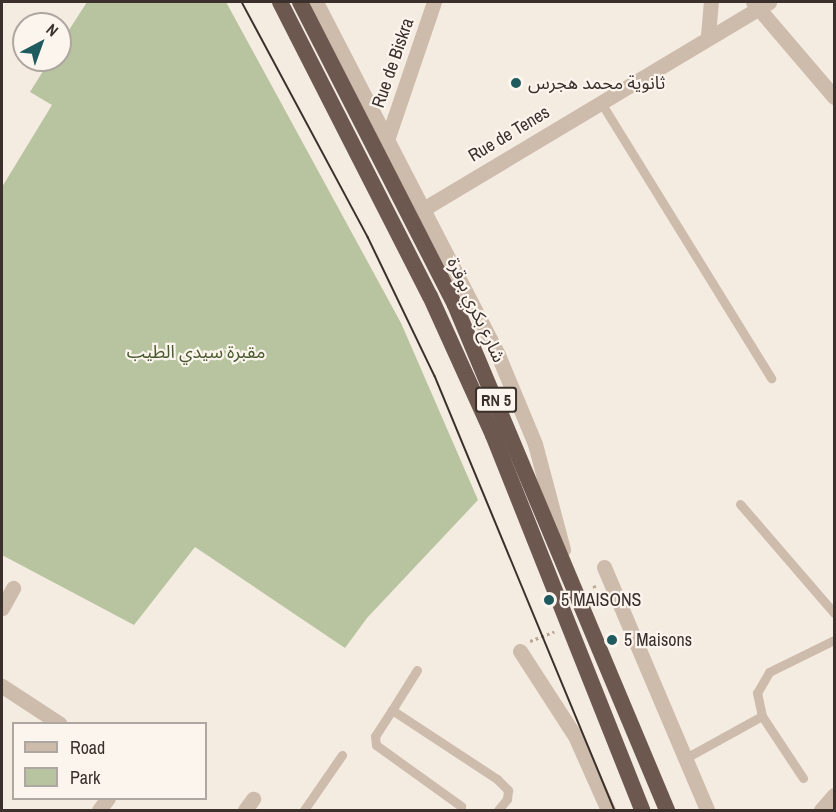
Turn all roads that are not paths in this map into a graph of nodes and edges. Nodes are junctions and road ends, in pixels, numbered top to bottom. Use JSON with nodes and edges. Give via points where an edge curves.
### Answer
{"nodes":[{"id":1,"x":280,"y":2,"type":"edge"},
{"id":2,"x":300,"y":2,"type":"edge"},
{"id":3,"x":316,"y":2,"type":"edge"},
{"id":4,"x":434,"y":2,"type":"edge"},
{"id":5,"x":711,"y":2,"type":"edge"},
{"id":6,"x":760,"y":4,"type":"edge"},
{"id":7,"x":708,"y":35,"type":"junction"},
{"id":8,"x":834,"y":97,"type":"edge"},
{"id":9,"x":600,"y":101,"type":"junction"},
{"id":10,"x":388,"y":137,"type":"junction"},
{"id":11,"x":424,"y":208,"type":"junction"},
{"id":12,"x":771,"y":378,"type":"dead end"},
{"id":13,"x":740,"y":504,"type":"dead end"},
{"id":14,"x":604,"y":567,"type":"dead end"},
{"id":15,"x":572,"y":581,"type":"junction"},
{"id":16,"x":13,"y":588,"type":"dead end"},
{"id":17,"x":2,"y":608,"type":"edge"},
{"id":18,"x":834,"y":613,"type":"edge"},
{"id":19,"x":834,"y":640,"type":"edge"},
{"id":20,"x":520,"y":651,"type":"dead end"},
{"id":21,"x":417,"y":670,"type":"dead end"},
{"id":22,"x":2,"y":686,"type":"edge"},
{"id":23,"x":392,"y":710,"type":"junction"},
{"id":24,"x":762,"y":716,"type":"junction"},
{"id":25,"x":58,"y":722,"type":"edge"},
{"id":26,"x":342,"y":755,"type":"dead end"},
{"id":27,"x":684,"y":759,"type":"junction"},
{"id":28,"x":803,"y":778,"type":"dead end"},
{"id":29,"x":834,"y":795,"type":"edge"},
{"id":30,"x":462,"y":809,"type":"edge"},
{"id":31,"x":304,"y":810,"type":"edge"},
{"id":32,"x":498,"y":810,"type":"edge"},
{"id":33,"x":608,"y":810,"type":"edge"},
{"id":34,"x":642,"y":810,"type":"edge"},
{"id":35,"x":667,"y":810,"type":"edge"},
{"id":36,"x":707,"y":810,"type":"edge"},
{"id":37,"x":821,"y":810,"type":"edge"}],
"edges":[{"from":1,"to":34,"type":"highway","name":"شارع بكري بوقرة","number":"RN 5","via":[[430,296],[493,435]]},
{"from":2,"to":15,"type":"highway","name":"شارع بكري بوقرة","number":"RN 5","via":[[455,305]]},
{"from":3,"to":10,"type":"street"},
{"from":4,"to":10,"type":"street","name":"Rue de Biskra"},
{"from":5,"to":7,"type":"street"},
{"from":6,"to":7,"type":"street","name":"Rue de Tenes"},
{"from":6,"to":8,"type":"street"},
{"from":7,"to":9,"type":"street","name":"Rue de Tenes"},
{"from":9,"to":11,"type":"street","name":"Rue de Tenes"},
{"from":9,"to":12,"type":"lane"},
{"from":10,"to":11,"type":"street"},
{"from":11,"to":15,"type":"street","via":[[498,355],[535,444]]},
{"from":13,"to":18,"type":"lane"},
{"from":14,"to":27,"type":"street"},
{"from":15,"to":35,"type":"highway","name":"شارع بكري بوقرة","number":"RN 5"},
{"from":16,"to":17,"type":"street"},
{"from":19,"to":24,"type":"lane","via":[[769,672],[757,693]]},
{"from":20,"to":33,"type":"street","via":[[575,736]]},
{"from":21,"to":23,"type":"lane"},
{"from":22,"to":25,"type":"street"},
{"from":23,"to":30,"type":"lane","via":[[375,736],[376,745]]},
{"from":23,"to":32,"type":"lane","via":[[497,779],[508,790],[507,799]]},
{"from":24,"to":27,"type":"lane"},
{"from":24,"to":28,"type":"lane"},
{"from":26,"to":31,"type":"lane"},
{"from":27,"to":36,"type":"street"},
{"from":29,"to":37,"type":"street"}]}
